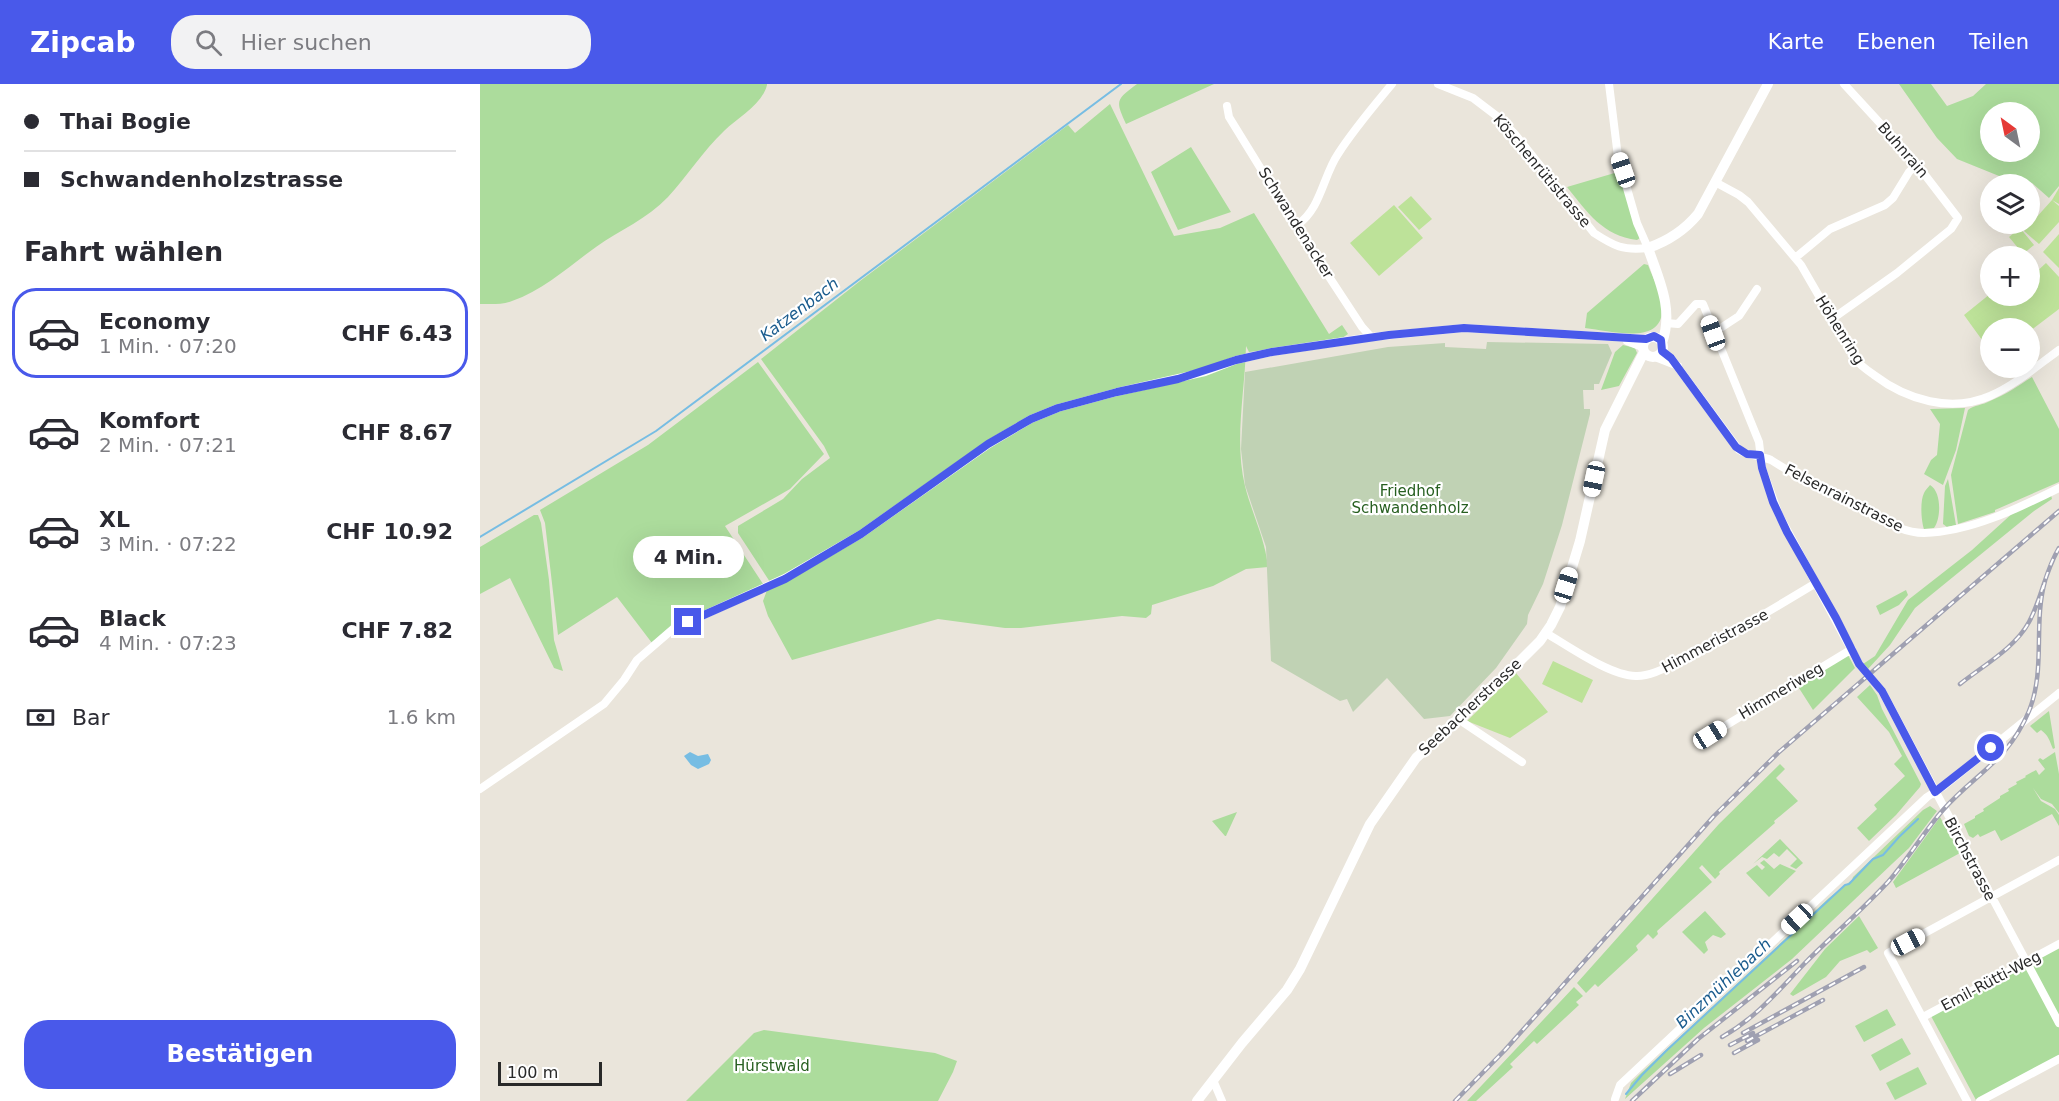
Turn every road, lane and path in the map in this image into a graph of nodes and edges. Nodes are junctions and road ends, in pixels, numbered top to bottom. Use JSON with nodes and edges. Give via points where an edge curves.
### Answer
{"nodes":[{"id":1,"x":1392,"y":84,"type":"edge"},
{"id":2,"x":1438,"y":84,"type":"edge"},
{"id":3,"x":1610,"y":84,"type":"edge"},
{"id":4,"x":1768,"y":84,"type":"edge"},
{"id":5,"x":1844,"y":84,"type":"edge"},
{"id":6,"x":1227,"y":106,"type":"dead end"},
{"id":7,"x":1917,"y":164,"type":"junction"},
{"id":8,"x":1715,"y":182,"type":"junction"},
{"id":9,"x":1297,"y":225,"type":"junction"},
{"id":10,"x":1648,"y":248,"type":"junction"},
{"id":11,"x":1795,"y":258,"type":"junction"},
{"id":12,"x":1757,"y":289,"type":"dead end"},
{"id":13,"x":1832,"y":319,"type":"junction"},
{"id":14,"x":1666,"y":323,"type":"junction"},
{"id":15,"x":1713,"y":333,"type":"junction"},
{"id":16,"x":1371,"y":338,"type":"junction"},
{"id":17,"x":1652,"y":348,"type":"junction"},
{"id":18,"x":2059,"y":350,"type":"edge"},
{"id":19,"x":1760,"y":455,"type":"junction"},
{"id":20,"x":2059,"y":488,"type":"edge"},
{"id":21,"x":1816,"y":583,"type":"junction"},
{"id":22,"x":1546,"y":633,"type":"junction"},
{"id":23,"x":1852,"y":649,"type":"junction"},
{"id":24,"x":2059,"y":693,"type":"edge"},
{"id":25,"x":1458,"y":719,"type":"junction"},
{"id":26,"x":1710,"y":735,"type":"dead end"},
{"id":27,"x":1522,"y":762,"type":"dead end"},
{"id":28,"x":480,"y":789,"type":"edge"},
{"id":29,"x":1935,"y":792,"type":"junction"},
{"id":30,"x":2059,"y":860,"type":"edge"},
{"id":31,"x":1991,"y":897,"type":"junction"},
{"id":32,"x":2059,"y":944,"type":"edge"},
{"id":33,"x":2026,"y":962,"type":"junction"},
{"id":34,"x":1923,"y":1017,"type":"junction"},
{"id":35,"x":2059,"y":1023,"type":"edge"},
{"id":36,"x":2059,"y":1059,"type":"edge"},
{"id":37,"x":1213,"y":1080,"type":"junction"},
{"id":38,"x":1613,"y":1100,"type":"edge"},
{"id":39,"x":1197,"y":1101,"type":"edge"},
{"id":40,"x":1222,"y":1101,"type":"edge"},
{"id":41,"x":1967,"y":1101,"type":"edge"},
{"id":42,"x":1980,"y":1101,"type":"edge"}],
"edges":[{"from":1,"to":9,"type":"street","via":[[1349,136],[1328,171],[1309,216]]},
{"from":2,"to":10,"type":"street","name":"Köschenrütistrasse","via":[[1473,98],[1498,117],[1594,233],[1619,248]]},
{"from":3,"to":10,"type":"street","via":[[1618,157]]},
{"from":4,"to":8,"type":"street"},
{"from":5,"to":7,"type":"street","name":"Buhnrain"},
{"from":6,"to":9,"type":"street","name":"Schwandenacker","via":[[1229,117]]},
{"from":7,"to":11,"type":"street","via":[[1885,205],[1830,229]]},
{"from":7,"to":13,"type":"street","name":"Buhnrain","via":[[1958,218],[1951,229],[1897,273]]},
{"from":8,"to":10,"type":"street","via":[[1690,223]]},
{"from":8,"to":11,"type":"street","name":"Höhenring","via":[[1748,202]]},
{"from":9,"to":16,"type":"street","name":"Schwandenacker"},
{"from":10,"to":14,"type":"street","name":"Seebacherstrasse","via":[[1665,296]]},
{"from":11,"to":13,"type":"street","name":"Höhenring"},
{"from":12,"to":15,"type":"street","via":[[1739,316]]},
{"from":13,"to":18,"type":"street","name":"Höhenring","via":[[1861,366],[1892,388],[1934,402],[1969,403],[1989,396]]},
{"from":14,"to":15,"type":"street","via":[[1678,324],[1699,302]]},
{"from":14,"to":17,"type":"street","name":"Seebacherstrasse","via":[[1666,331]]},
{"from":15,"to":19,"type":"street","via":[[1759,442]]},
{"from":16,"to":17,"type":"street","via":[[1464,328],[1618,338]]},
{"from":16,"to":28,"type":"street","via":[[1236,360],[1205,372],[1058,408],[1031,419],[988,444],[861,534],[785,579],[673,629],[637,660],[604,704]]},
{"from":17,"to":19,"type":"street","via":[[1678,366],[1736,447],[1747,454]]},
{"from":17,"to":22,"type":"street","name":"Seebacherstrasse","via":[[1630,379],[1605,430],[1580,542],[1560,607]]},
{"from":19,"to":20,"type":"street","name":"Felsenrainstrasse","via":[[1892,525],[1919,532],[1976,522]]},
{"from":19,"to":21,"type":"street","name":"Birchstrasse","via":[[1776,509]]},
{"from":21,"to":22,"type":"street","name":"Himmeristrasse","via":[[1713,645],[1657,672],[1636,676],[1581,655]]},
{"from":21,"to":23,"type":"street","name":"Birchstrasse"},
{"from":22,"to":25,"type":"street","name":"Seebacherstrasse"},
{"from":23,"to":26,"type":"street","name":"Himmeriweg"},
{"from":23,"to":29,"type":"street","name":"Birchstrasse","via":[[1880,689]]},
{"from":24,"to":29,"type":"street"},
{"from":25,"to":27,"type":"street"},
{"from":25,"to":37,"type":"street","name":"Seebacherstrasse","via":[[1416,758],[1370,824],[1300,969]]},
{"from":29,"to":31,"type":"street","name":"Birchstrasse"},
{"from":29,"to":38,"type":"street","via":[[1620,1085]]},
{"from":30,"to":31,"type":"street"},
{"from":31,"to":33,"type":"street","name":"Birchstrasse"},
{"from":31,"to":34,"type":"street","via":[[1888,953]]},
{"from":32,"to":33,"type":"street","name":"Emil-Rütti-Weg"},
{"from":33,"to":34,"type":"street","name":"Emil-Rütti-Weg"},
{"from":33,"to":35,"type":"street","name":"Birchstrasse"},
{"from":34,"to":41,"type":"street"},
{"from":36,"to":42,"type":"street"},
{"from":37,"to":39,"type":"street","name":"Seebacherstrasse"},
{"from":37,"to":40,"type":"street"}]}
